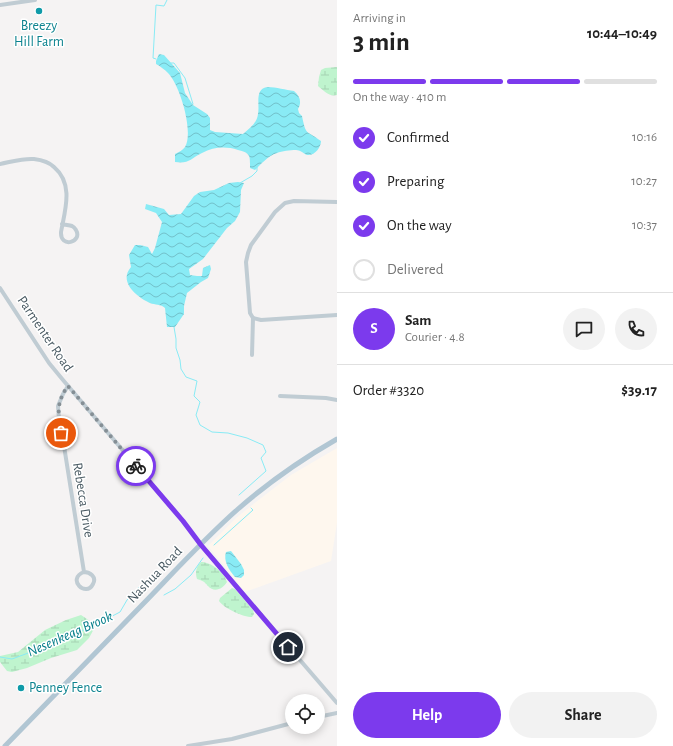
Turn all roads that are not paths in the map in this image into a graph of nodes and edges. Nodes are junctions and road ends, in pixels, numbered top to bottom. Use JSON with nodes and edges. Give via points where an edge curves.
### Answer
{"nodes":[{"id":1,"x":35,"y":0,"type":"edge"},
{"id":2,"x":0,"y":5,"type":"edge"},
{"id":3,"x":0,"y":164,"type":"edge"},
{"id":4,"x":337,"y":202,"type":"edge"},
{"id":5,"x":62,"y":224,"type":"junction"},
{"id":6,"x":0,"y":288,"type":"edge"},
{"id":7,"x":337,"y":315,"type":"edge"},
{"id":8,"x":253,"y":318,"type":"junction"},
{"id":9,"x":252,"y":355,"type":"dead end"},
{"id":10,"x":68,"y":386,"type":"junction"},
{"id":11,"x":280,"y":396,"type":"dead end"},
{"id":12,"x":337,"y":400,"type":"edge"},
{"id":13,"x":337,"y":439,"type":"edge"},
{"id":14,"x":201,"y":545,"type":"junction"},
{"id":15,"x":84,"y":572,"type":"junction"},
{"id":16,"x":337,"y":703,"type":"edge"},
{"id":17,"x":337,"y":713,"type":"edge"},
{"id":18,"x":325,"y":715,"type":"edge"},
{"id":19,"x":285,"y":725,"type":"edge"},
{"id":20,"x":5,"y":746,"type":"edge"},
{"id":21,"x":188,"y":746,"type":"edge"}],
"edges":[{"from":1,"to":2,"type":"street"},
{"from":3,"to":5,"type":"street","via":[[35,159],[56,168],[63,177],[66,188]]},
{"from":4,"to":8,"type":"street","via":[[294,201],[285,204],[275,212],[251,245],[246,262],[250,313]]},
{"from":5,"to":5,"type":"street","via":[[61,238],[65,242],[75,240],[76,229]]},
{"from":6,"to":10,"type":"street","name":"Parmenter Road","via":[[49,363]]},
{"from":7,"to":8,"type":"street","via":[[261,320]]},
{"from":8,"to":9,"type":"street"},
{"from":10,"to":14,"type":"street","name":"Parmenter Road"},
{"from":10,"to":15,"type":"street","name":"Rebecca Drive","via":[[58,406],[59,420]]},
{"from":11,"to":12,"type":"street"},
{"from":13,"to":14,"type":"main road","name":"Nashua Road","via":[[305,458],[259,492]]},
{"from":14,"to":16,"type":"street","name":"Parmenter Road"},
{"from":14,"to":20,"type":"main road","name":"Nashua Road"},
{"from":15,"to":15,"type":"street","name":"Rebecca Drive","via":[[79,574],[77,582],[80,587],[88,588],[93,585],[94,579],[92,574]]},
{"from":17,"to":18,"type":"street"},
{"from":19,"to":21,"type":"street","via":[[232,739]]}]}
